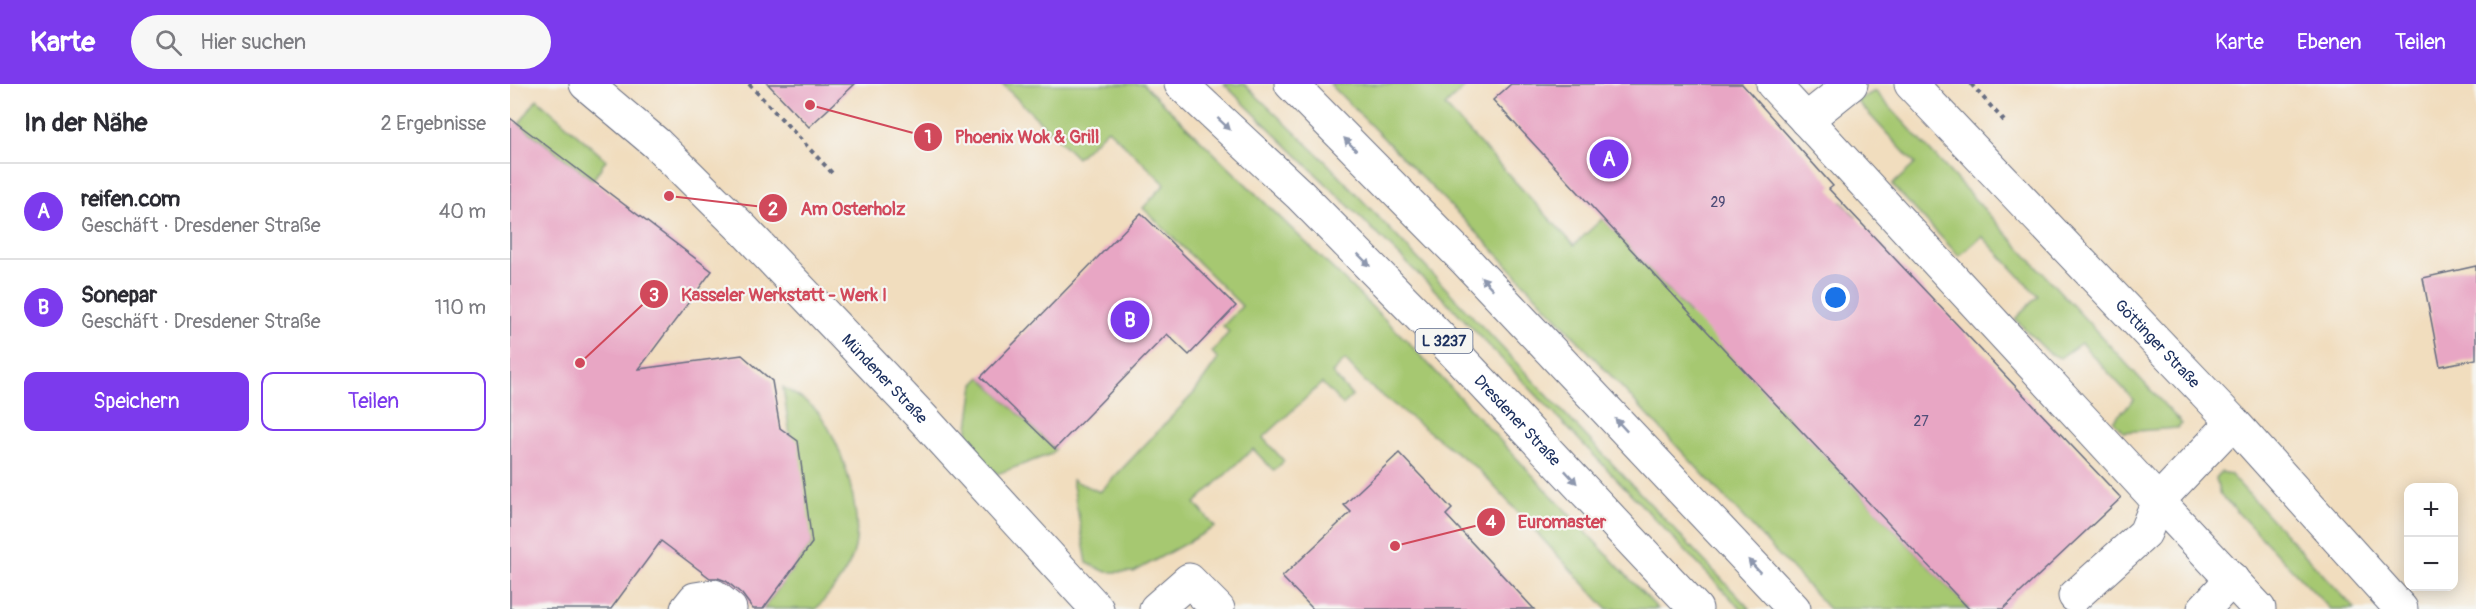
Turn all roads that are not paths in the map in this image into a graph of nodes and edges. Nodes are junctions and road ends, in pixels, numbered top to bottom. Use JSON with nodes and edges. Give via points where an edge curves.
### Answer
{"nodes":[{"id":1,"x":586,"y":84,"type":"edge"},
{"id":2,"x":1181,"y":84,"type":"edge"},
{"id":3,"x":1290,"y":84,"type":"edge"},
{"id":4,"x":1773,"y":84,"type":"edge"},
{"id":5,"x":1851,"y":84,"type":"edge"},
{"id":6,"x":1911,"y":84,"type":"edge"},
{"id":7,"x":1806,"y":120,"type":"junction"},
{"id":8,"x":2233,"y":422,"type":"junction"},
{"id":9,"x":2158,"y":501,"type":"junction"},
{"id":10,"x":2232,"y":579,"type":"junction"},
{"id":11,"x":2076,"y":596,"type":"dead end"},
{"id":12,"x":687,"y":609,"type":"edge"},
{"id":13,"x":730,"y":609,"type":"edge"},
{"id":14,"x":1096,"y":609,"type":"edge"},
{"id":15,"x":1156,"y":609,"type":"edge"},
{"id":16,"x":1218,"y":609,"type":"edge"},
{"id":17,"x":1696,"y":609,"type":"edge"},
{"id":18,"x":1794,"y":609,"type":"edge"},
{"id":19,"x":2205,"y":609,"type":"edge"},
{"id":20,"x":2259,"y":609,"type":"edge"},
{"id":21,"x":2401,"y":609,"type":"edge"}],
"edges":[{"from":1,"to":14,"type":"main road","name":"Mündener Straße","via":[[656,143],[744,231],[911,405]]},
{"from":2,"to":17,"type":"main road","name":"Dresdener Straße","number":"L 3237","one_way":true,"via":[[1300,195],[1434,331]]},
{"from":18,"to":3,"type":"main road","one_way":true,"via":[[1467,262]]},
{"from":4,"to":7,"type":"main road"},
{"from":5,"to":7,"type":"main road"},
{"from":6,"to":8,"type":"main road","name":"Göttinger Straße"},
{"from":7,"to":9,"type":"main road"},
{"from":8,"to":9,"type":"main road"},
{"from":8,"to":21,"type":"main road","name":"Göttinger Straße"},
{"from":9,"to":10,"type":"main road"},
{"from":9,"to":11,"type":"main road","via":[[2145,533]]},
{"from":10,"to":19,"type":"main road"},
{"from":10,"to":20,"type":"main road"},
{"from":12,"to":13,"type":"main road","via":[[695,599],[714,596]]},
{"from":15,"to":16,"type":"main road","via":[[1189,580]]}]}
